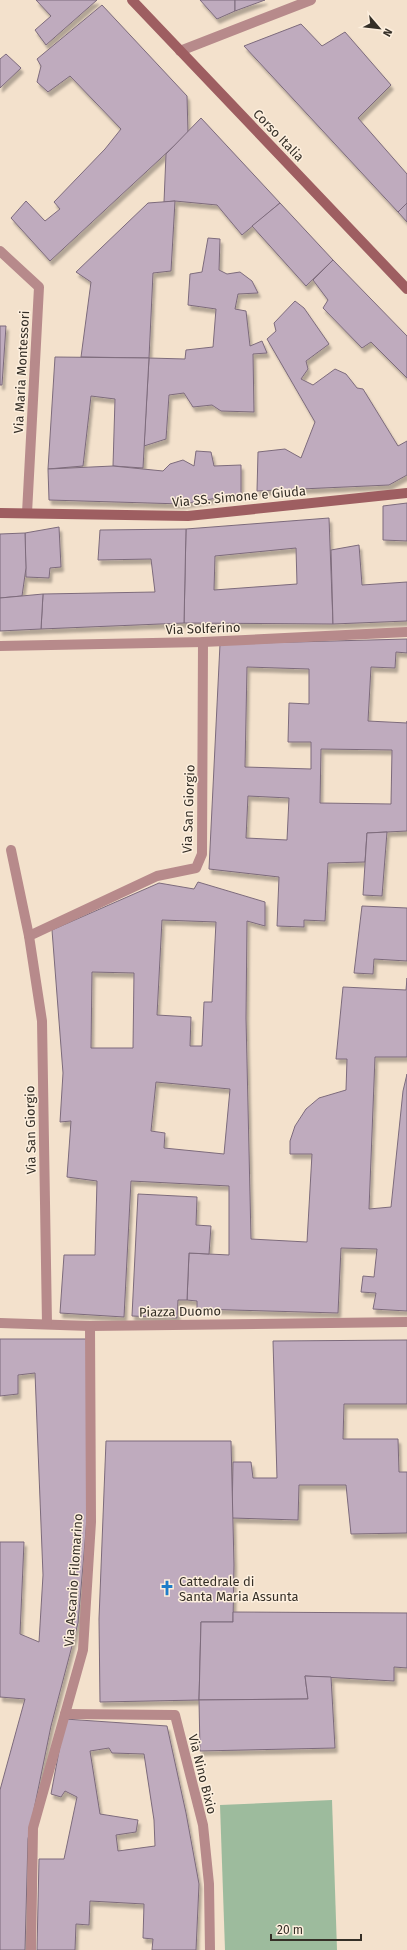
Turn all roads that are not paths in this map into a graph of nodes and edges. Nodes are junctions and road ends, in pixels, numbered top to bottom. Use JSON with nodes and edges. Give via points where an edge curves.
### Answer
{"nodes":[{"id":1,"x":132,"y":0,"type":"edge"},
{"id":2,"x":311,"y":0,"type":"edge"},
{"id":3,"x":180,"y":51,"type":"junction"},
{"id":4,"x":0,"y":251,"type":"edge"},
{"id":5,"x":407,"y":289,"type":"edge"},
{"id":6,"x":407,"y":493,"type":"edge"},
{"id":7,"x":0,"y":513,"type":"edge"},
{"id":8,"x":27,"y":513,"type":"junction"},
{"id":9,"x":407,"y":632,"type":"edge"},
{"id":10,"x":203,"y":642,"type":"junction"},
{"id":11,"x":0,"y":646,"type":"edge"},
{"id":12,"x":11,"y":850,"type":"dead end"},
{"id":13,"x":29,"y":936,"type":"junction"},
{"id":14,"x":407,"y":1322,"type":"edge"},
{"id":15,"x":0,"y":1323,"type":"edge"},
{"id":16,"x":46,"y":1324,"type":"junction"},
{"id":17,"x":90,"y":1326,"type":"junction"},
{"id":18,"x":64,"y":1714,"type":"junction"},
{"id":19,"x":31,"y":1950,"type":"edge"},
{"id":20,"x":210,"y":1950,"type":"edge"}],
"edges":[{"from":1,"to":3,"type":"main road","name":"Corso Italia"},
{"from":2,"to":3,"type":"street"},
{"from":3,"to":5,"type":"main road","name":"Corso Italia"},
{"from":4,"to":8,"type":"street","name":"Via Maria Montessori","via":[[39,287]]},
{"from":6,"to":8,"type":"main road","name":"Via SS. Simone e Giuda","via":[[188,516]]},
{"from":7,"to":8,"type":"main road","name":"Via SS. Simone e Giuda"},
{"from":9,"to":10,"type":"street","name":"Via Solferino"},
{"from":10,"to":11,"type":"street","name":"Via Solferino"},
{"from":10,"to":13,"type":"street","name":"Via San Giorgio","via":[[202,854],[196,868],[157,876]]},
{"from":12,"to":13,"type":"street","name":"Via San Giorgio"},
{"from":13,"to":16,"type":"street","name":"Via San Giorgio","via":[[42,1021]]},
{"from":14,"to":17,"type":"street","name":"Piazza Duomo"},
{"from":15,"to":16,"type":"street","name":"Piazza Duomo"},
{"from":16,"to":17,"type":"street","name":"Piazza Duomo"},
{"from":17,"to":18,"type":"street","name":"Via Ascanio Filomarino","via":[[91,1522],[83,1650]]},
{"from":18,"to":19,"type":"street","name":"Via Ascanio Filomarino","via":[[33,1828]]},
{"from":18,"to":20,"type":"street","name":"Via Nino Bixio","via":[[175,1715],[203,1825],[210,1884]]}]}
